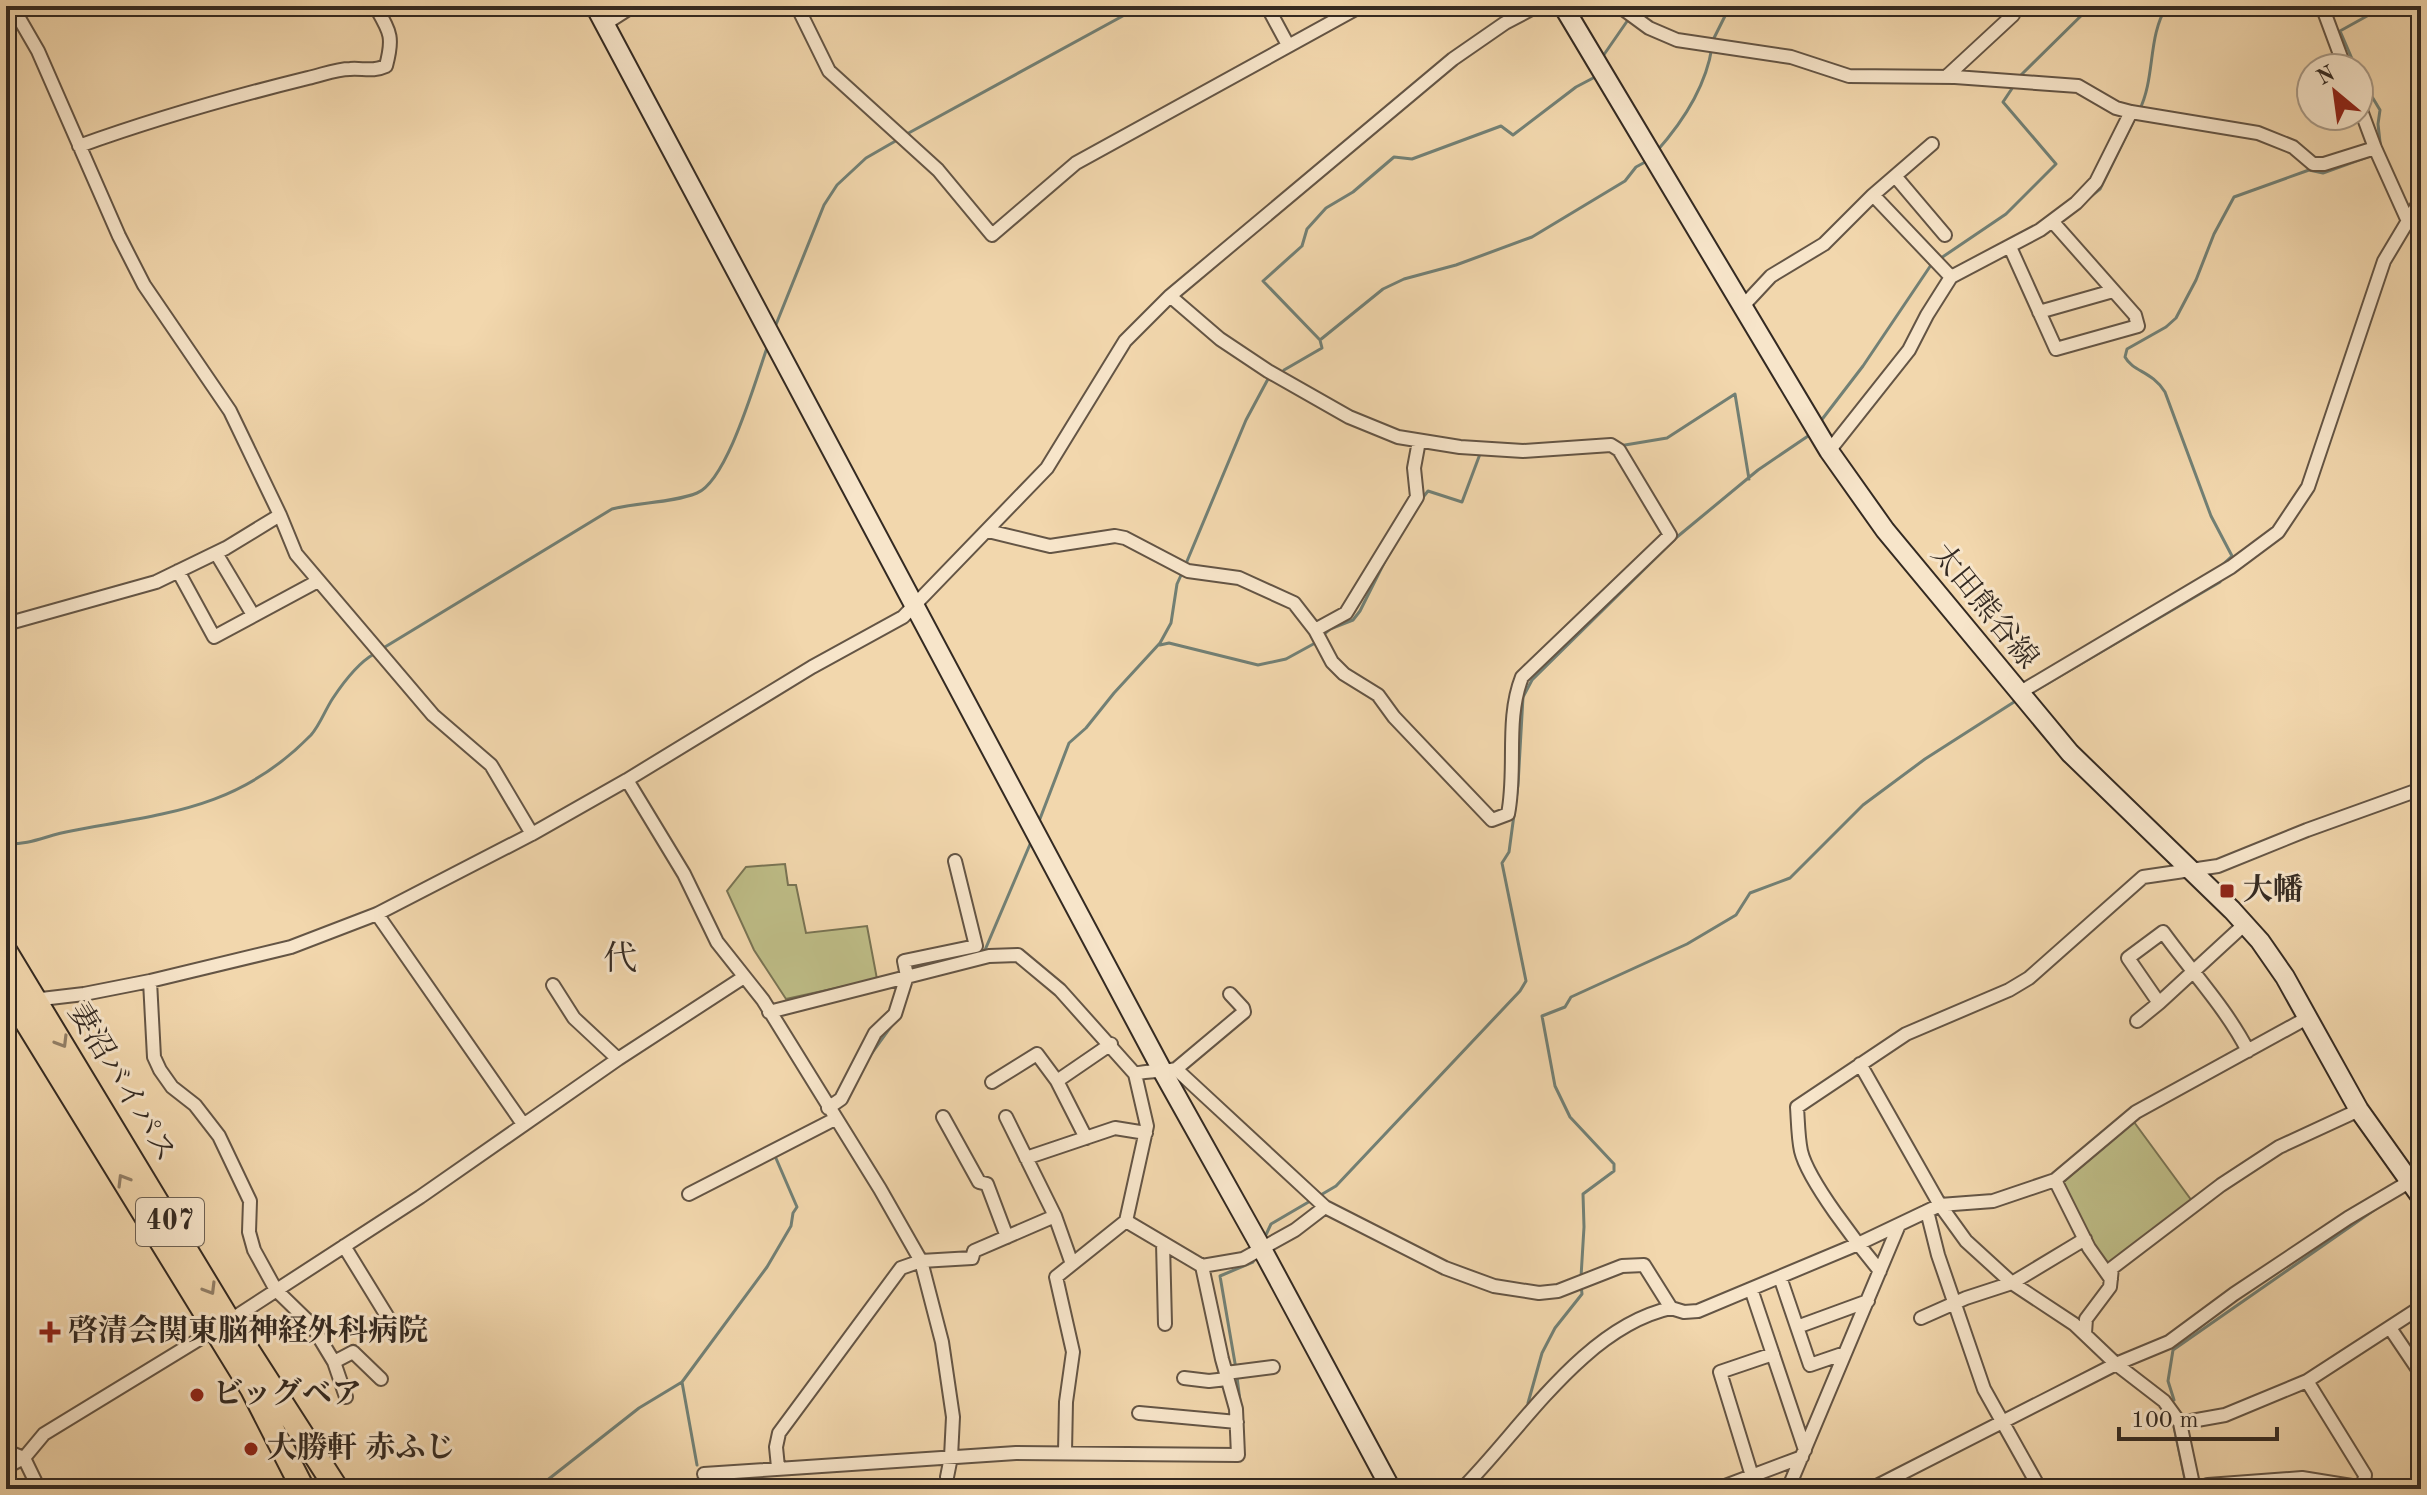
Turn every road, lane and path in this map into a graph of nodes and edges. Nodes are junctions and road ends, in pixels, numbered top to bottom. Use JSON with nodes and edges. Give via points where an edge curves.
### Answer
{"nodes":[{"id":1,"x":12,"y":6,"type":"edge"},
{"id":2,"x":375,"y":6,"type":"edge"},
{"id":3,"x":595,"y":6,"type":"edge"},
{"id":4,"x":633,"y":6,"type":"edge"},
{"id":5,"x":797,"y":6,"type":"edge"},
{"id":6,"x":1267,"y":6,"type":"edge"},
{"id":7,"x":1361,"y":6,"type":"edge"},
{"id":8,"x":1537,"y":6,"type":"edge"},
{"id":9,"x":1563,"y":6,"type":"edge"},
{"id":10,"x":2322,"y":6,"type":"edge"},
{"id":11,"x":1622,"y":9,"type":"edge"},
{"id":12,"x":2013,"y":15,"type":"dead end"},
{"id":13,"x":605,"y":24,"type":"junction"},
{"id":14,"x":1288,"y":45,"type":"junction"},
{"id":15,"x":2339,"y":52,"type":"edge"},
{"id":16,"x":1946,"y":77,"type":"junction"},
{"id":17,"x":2136,"y":113,"type":"junction"},
{"id":18,"x":2369,"y":132,"type":"edge"},
{"id":19,"x":1932,"y":144,"type":"dead end"},
{"id":20,"x":79,"y":146,"type":"junction"},
{"id":21,"x":2377,"y":152,"type":"junction"},
{"id":22,"x":1895,"y":176,"type":"junction"},
{"id":23,"x":1873,"y":195,"type":"junction"},
{"id":24,"x":2421,"y":199,"type":"edge"},
{"id":25,"x":2407,"y":219,"type":"junction"},
{"id":26,"x":2052,"y":221,"type":"junction"},
{"id":27,"x":1945,"y":235,"type":"dead end"},
{"id":28,"x":2010,"y":247,"type":"junction"},
{"id":29,"x":1951,"y":277,"type":"junction"},
{"id":30,"x":2113,"y":291,"type":"junction"},
{"id":31,"x":1170,"y":296,"type":"junction"},
{"id":32,"x":1743,"y":306,"type":"junction"},
{"id":33,"x":2039,"y":312,"type":"junction"},
{"id":34,"x":1419,"y":441,"type":"junction"},
{"id":35,"x":1829,"y":451,"type":"junction"},
{"id":36,"x":280,"y":515,"type":"junction"},
{"id":37,"x":988,"y":531,"type":"junction"},
{"id":38,"x":216,"y":553,"type":"junction"},
{"id":39,"x":178,"y":571,"type":"junction"},
{"id":40,"x":318,"y":581,"type":"junction"},
{"id":41,"x":914,"y":602,"type":"junction"},
{"id":42,"x":253,"y":615,"type":"junction"},
{"id":43,"x":6,"y":624,"type":"edge"},
{"id":44,"x":1316,"y":631,"type":"junction"},
{"id":45,"x":2019,"y":693,"type":"junction"},
{"id":46,"x":627,"y":780,"type":"junction"},
{"id":47,"x":2421,"y":789,"type":"edge"},
{"id":48,"x":532,"y":834,"type":"junction"},
{"id":49,"x":955,"y":861,"type":"dead end"},
{"id":50,"x":2193,"y":871,"type":"junction"},
{"id":51,"x":377,"y":914,"type":"junction"},
{"id":52,"x":2246,"y":923,"type":"junction"},
{"id":53,"x":6,"y":952,"type":"edge"},
{"id":54,"x":2192,"y":972,"type":"junction"},
{"id":55,"x":907,"y":976,"type":"junction"},
{"id":56,"x":744,"y":977,"type":"junction"},
{"id":57,"x":150,"y":981,"type":"junction"},
{"id":58,"x":553,"y":985,"type":"dead end"},
{"id":59,"x":1230,"y":994,"type":"dead end"},
{"id":60,"x":8,"y":995,"type":"edge"},
{"id":61,"x":37,"y":1000,"type":"junction"},
{"id":62,"x":2159,"y":1003,"type":"junction"},
{"id":63,"x":769,"y":1012,"type":"junction"},
{"id":64,"x":2307,"y":1018,"type":"junction"},
{"id":65,"x":2137,"y":1021,"type":"dead end"},
{"id":66,"x":1111,"y":1044,"type":"junction"},
{"id":67,"x":2248,"y":1051,"type":"junction"},
{"id":68,"x":618,"y":1059,"type":"junction"},
{"id":69,"x":1860,"y":1064,"type":"junction"},
{"id":70,"x":1169,"y":1070,"type":"junction"},
{"id":71,"x":1135,"y":1074,"type":"junction"},
{"id":72,"x":1057,"y":1081,"type":"junction"},
{"id":73,"x":992,"y":1082,"type":"dead end"},
{"id":74,"x":2359,"y":1110,"type":"junction"},
{"id":75,"x":833,"y":1115,"type":"junction"},
{"id":76,"x":943,"y":1117,"type":"dead end"},
{"id":77,"x":1006,"y":1117,"type":"dead end"},
{"id":78,"x":523,"y":1124,"type":"junction"},
{"id":79,"x":1146,"y":1133,"type":"junction"},
{"id":80,"x":1086,"y":1138,"type":"junction"},
{"id":81,"x":1026,"y":1158,"type":"junction"},
{"id":82,"x":2055,"y":1180,"type":"junction"},
{"id":83,"x":2415,"y":1182,"type":"edge"},
{"id":84,"x":689,"y":1194,"type":"dead end"},
{"id":85,"x":2421,"y":1197,"type":"edge"},
{"id":86,"x":1323,"y":1205,"type":"junction"},
{"id":87,"x":1940,"y":1205,"type":"junction"},
{"id":88,"x":1927,"y":1211,"type":"junction"},
{"id":89,"x":1055,"y":1216,"type":"junction"},
{"id":90,"x":1126,"y":1221,"type":"junction"},
{"id":91,"x":1899,"y":1225,"type":"junction"},
{"id":92,"x":1007,"y":1237,"type":"junction"},
{"id":93,"x":2085,"y":1239,"type":"junction"},
{"id":94,"x":1163,"y":1243,"type":"junction"},
{"id":95,"x":1858,"y":1244,"type":"junction"},
{"id":96,"x":344,"y":1246,"type":"junction"},
{"id":97,"x":1258,"y":1251,"type":"junction"},
{"id":98,"x":921,"y":1261,"type":"junction"},
{"id":99,"x":1072,"y":1264,"type":"junction"},
{"id":100,"x":1202,"y":1266,"type":"junction"},
{"id":101,"x":1880,"y":1271,"type":"junction"},
{"id":102,"x":1780,"y":1277,"type":"junction"},
{"id":103,"x":2111,"y":1279,"type":"junction"},
{"id":104,"x":2012,"y":1283,"type":"junction"},
{"id":105,"x":1751,"y":1289,"type":"junction"},
{"id":106,"x":276,"y":1290,"type":"junction"},
{"id":107,"x":1868,"y":1301,"type":"junction"},
{"id":108,"x":1956,"y":1302,"type":"junction"},
{"id":109,"x":2421,"y":1307,"type":"edge"},
{"id":110,"x":1671,"y":1308,"type":"junction"},
{"id":111,"x":1921,"y":1318,"type":"dead end"},
{"id":112,"x":1165,"y":1324,"type":"dead end"},
{"id":113,"x":222,"y":1325,"type":"junction"},
{"id":114,"x":1797,"y":1327,"type":"junction"},
{"id":115,"x":2390,"y":1328,"type":"junction"},
{"id":116,"x":395,"y":1329,"type":"dead end"},
{"id":117,"x":2085,"y":1333,"type":"junction"},
{"id":118,"x":1845,"y":1353,"type":"junction"},
{"id":119,"x":1773,"y":1354,"type":"junction"},
{"id":120,"x":334,"y":1362,"type":"junction"},
{"id":121,"x":2116,"y":1364,"type":"junction"},
{"id":122,"x":1273,"y":1367,"type":"dead end"},
{"id":123,"x":2421,"y":1374,"type":"edge"},
{"id":124,"x":1226,"y":1376,"type":"junction"},
{"id":125,"x":1184,"y":1378,"type":"dead end"},
{"id":126,"x":381,"y":1379,"type":"dead end"},
{"id":127,"x":2307,"y":1381,"type":"junction"},
{"id":128,"x":346,"y":1397,"type":"dead end"},
{"id":129,"x":1139,"y":1413,"type":"dead end"},
{"id":130,"x":1237,"y":1422,"type":"junction"},
{"id":131,"x":2180,"y":1423,"type":"junction"},
{"id":132,"x":2002,"y":1424,"type":"junction"},
{"id":133,"x":6,"y":1451,"type":"edge"},
{"id":134,"x":1065,"y":1452,"type":"junction"},
{"id":135,"x":1804,"y":1453,"type":"junction"},
{"id":136,"x":951,"y":1457,"type":"junction"},
{"id":137,"x":24,"y":1458,"type":"junction"},
{"id":138,"x":6,"y":1467,"type":"edge"},
{"id":139,"x":778,"y":1467,"type":"junction"},
{"id":140,"x":704,"y":1474,"type":"dead end"},
{"id":141,"x":1752,"y":1476,"type":"junction"},
{"id":142,"x":947,"y":1477,"type":"dead end"},
{"id":143,"x":39,"y":1489,"type":"edge"},
{"id":144,"x":303,"y":1489,"type":"edge"},
{"id":145,"x":337,"y":1489,"type":"edge"},
{"id":146,"x":1391,"y":1489,"type":"edge"},
{"id":147,"x":1462,"y":1489,"type":"edge"},
{"id":148,"x":1717,"y":1489,"type":"edge"},
{"id":149,"x":1788,"y":1489,"type":"edge"},
{"id":150,"x":1871,"y":1489,"type":"edge"},
{"id":151,"x":2040,"y":1489,"type":"edge"},
{"id":152,"x":2195,"y":1489,"type":"edge"},
{"id":153,"x":2364,"y":1489,"type":"edge"}],
"edges":[{"from":1,"to":20,"type":"street","via":[[38,51]]},
{"from":2,"to":20,"type":"street","via":[[392,43],[382,68],[349,69],[250,92]]},
{"from":3,"to":13,"type":"street"},
{"from":4,"to":13,"type":"street"},
{"from":5,"to":14,"type":"street","via":[[829,71],[938,170],[992,235],[1076,163]]},
{"from":6,"to":14,"type":"street"},
{"from":7,"to":14,"type":"street"},
{"from":8,"to":31,"type":"street","via":[[1453,59]]},
{"from":9,"to":32,"type":"street","name":"太田熊谷線"},
{"from":10,"to":15,"type":"street"},
{"from":11,"to":16,"type":"street","via":[[1677,40],[1791,57],[1849,76]]},
{"from":12,"to":16,"type":"street"},
{"from":13,"to":41,"type":"street"},
{"from":16,"to":17,"type":"street","via":[[2078,86]]},
{"from":17,"to":21,"type":"street","via":[[2258,133],[2293,147],[2313,164]]},
{"from":17,"to":26,"type":"street","via":[[2096,182]]},
{"from":18,"to":21,"type":"street"},
{"from":19,"to":22,"type":"street"},
{"from":20,"to":36,"type":"street","via":[[144,285],[230,411]]},
{"from":21,"to":25,"type":"street"},
{"from":22,"to":23,"type":"street"},
{"from":22,"to":27,"type":"street"},
{"from":23,"to":29,"type":"street"},
{"from":23,"to":32,"type":"street","via":[[1824,244],[1771,276]]},
{"from":24,"to":25,"type":"street"},
{"from":25,"to":45,"type":"street","via":[[2384,261],[2308,487],[2278,532],[2212,579]]},
{"from":26,"to":28,"type":"street"},
{"from":26,"to":30,"type":"street"},
{"from":28,"to":29,"type":"street"},
{"from":28,"to":33,"type":"street"},
{"from":29,"to":35,"type":"street","via":[[1909,350]]},
{"from":30,"to":33,"type":"street"},
{"from":30,"to":33,"type":"street","via":[[2138,326],[2056,349]]},
{"from":31,"to":34,"type":"street","via":[[1268,371],[1349,417]]},
{"from":31,"to":37,"type":"street","via":[[1125,341],[1047,468]]},
{"from":32,"to":35,"type":"street","name":"太田熊谷線"},
{"from":34,"to":44,"type":"street","via":[[1414,468],[1417,497],[1346,613]]},
{"from":34,"to":44,"type":"street","via":[[1523,451],[1615,447],[1670,535],[1522,677],[1514,696],[1513,791],[1508,814],[1492,820],[1378,695],[1332,662]]},
{"from":35,"to":45,"type":"street","name":"太田熊谷線","via":[[1885,530]]},
{"from":36,"to":38,"type":"street"},
{"from":36,"to":40,"type":"street","via":[[296,554]]},
{"from":37,"to":41,"type":"street"},
{"from":37,"to":44,"type":"street","via":[[1050,546],[1125,538],[1185,569],[1262,587],[1294,603]]},
{"from":38,"to":39,"type":"street"},
{"from":38,"to":42,"type":"street"},
{"from":39,"to":42,"type":"street","via":[[214,637]]},
{"from":39,"to":43,"type":"street","via":[[156,582]]},
{"from":40,"to":42,"type":"street"},
{"from":40,"to":48,"type":"street","via":[[433,715],[491,765]]},
{"from":41,"to":46,"type":"street","via":[[903,617],[874,635]]},
{"from":41,"to":70,"type":"street"},
{"from":45,"to":50,"type":"street","name":"太田熊谷線","via":[[2079,762]]},
{"from":46,"to":48,"type":"street"},
{"from":46,"to":56,"type":"street","via":[[684,874],[717,942]]},
{"from":47,"to":50,"type":"street"},
{"from":48,"to":51,"type":"street"},
{"from":49,"to":55,"type":"street","via":[[976,946],[904,961]]},
{"from":50,"to":52,"type":"street","name":"太田熊谷線"},
{"from":50,"to":69,"type":"street","via":[[2143,877],[2029,978],[1906,1034]]},
{"from":51,"to":57,"type":"street","via":[[291,947]]},
{"from":51,"to":78,"type":"street"},
{"from":52,"to":54,"type":"street"},
{"from":52,"to":64,"type":"street","name":"太田熊谷線","via":[[2273,957]]},
{"from":53,"to":61,"type":"highway","name":"妻沼バイパス","number":"407"},
{"from":54,"to":62,"type":"street"},
{"from":54,"to":62,"type":"street","via":[[2163,932],[2128,958]]},
{"from":54,"to":67,"type":"street"},
{"from":55,"to":63,"type":"street"},
{"from":55,"to":66,"type":"street","via":[[989,956],[1018,955]]},
{"from":55,"to":75,"type":"street","via":[[895,1014],[875,1033]]},
{"from":56,"to":63,"type":"street"},
{"from":56,"to":68,"type":"street"},
{"from":57,"to":61,"type":"street"},
{"from":57,"to":106,"type":"street","via":[[154,1057],[172,1087],[195,1105],[232,1158],[250,1201],[251,1241]]},
{"from":58,"to":68,"type":"street","via":[[574,1018]]},
{"from":59,"to":70,"type":"street","via":[[1244,1012]]},
{"from":60,"to":61,"type":"street"},
{"from":113,"to":60,"type":"highway","name":"妻沼バイパス","number":"407","one_way":true},
{"from":61,"to":113,"type":"highway","name":"妻沼バイパス","number":"407","one_way":true},
{"from":62,"to":65,"type":"street"},
{"from":63,"to":75,"type":"street"},
{"from":64,"to":67,"type":"street"},
{"from":64,"to":74,"type":"street","name":"太田熊谷線"},
{"from":66,"to":71,"type":"street"},
{"from":66,"to":72,"type":"street"},
{"from":67,"to":82,"type":"street","via":[[2136,1112]]},
{"from":68,"to":78,"type":"street"},
{"from":69,"to":87,"type":"street"},
{"from":69,"to":95,"type":"street","via":[[1797,1107],[1801,1152]]},
{"from":70,"to":71,"type":"street"},
{"from":70,"to":86,"type":"street"},
{"from":70,"to":97,"type":"street"},
{"from":71,"to":79,"type":"street"},
{"from":72,"to":73,"type":"street","via":[[1037,1054]]},
{"from":72,"to":80,"type":"street"},
{"from":74,"to":83,"type":"street","name":"太田熊谷線"},
{"from":74,"to":103,"type":"street","via":[[2279,1147],[2221,1185],[2112,1268]]},
{"from":75,"to":84,"type":"street"},
{"from":75,"to":98,"type":"street"},
{"from":76,"to":92,"type":"street","via":[[979,1182],[987,1184]]},
{"from":77,"to":81,"type":"street"},
{"from":78,"to":96,"type":"street"},
{"from":79,"to":80,"type":"street","via":[[1115,1128]]},
{"from":79,"to":90,"type":"street"},
{"from":80,"to":81,"type":"street"},
{"from":81,"to":89,"type":"street"},
{"from":82,"to":87,"type":"street","via":[[1993,1201]]},
{"from":82,"to":93,"type":"street"},
{"from":83,"to":85,"type":"street","name":"太田熊谷線"},
{"from":83,"to":121,"type":"street","via":[[2348,1218],[2169,1342]]},
{"from":86,"to":97,"type":"street","via":[[1295,1230]]},
{"from":86,"to":110,"type":"street","via":[[1445,1268],[1494,1286],[1558,1291],[1622,1266],[1644,1265]]},
{"from":87,"to":88,"type":"street"},
{"from":87,"to":104,"type":"street","via":[[1966,1241]]},
{"from":88,"to":91,"type":"street"},
{"from":88,"to":108,"type":"street"},
{"from":89,"to":92,"type":"street"},
{"from":89,"to":99,"type":"street"},
{"from":90,"to":94,"type":"street"},
{"from":90,"to":99,"type":"street"},
{"from":91,"to":95,"type":"street"},
{"from":91,"to":101,"type":"street"},
{"from":92,"to":98,"type":"street","via":[[974,1251],[972,1258]]},
{"from":93,"to":103,"type":"street"},
{"from":93,"to":104,"type":"street"},
{"from":94,"to":100,"type":"street"},
{"from":94,"to":112,"type":"street"},
{"from":95,"to":101,"type":"street"},
{"from":95,"to":102,"type":"street"},
{"from":96,"to":106,"type":"street"},
{"from":96,"to":116,"type":"street"},
{"from":97,"to":100,"type":"street"},
{"from":97,"to":146,"type":"street"},
{"from":98,"to":136,"type":"street","via":[[942,1342],[953,1417]]},
{"from":98,"to":139,"type":"street","via":[[901,1268],[779,1433]]},
{"from":99,"to":134,"type":"street","via":[[1056,1277],[1073,1352]]},
{"from":100,"to":124,"type":"street"},
{"from":101,"to":107,"type":"street"},
{"from":102,"to":105,"type":"street"},
{"from":102,"to":114,"type":"street"},
{"from":103,"to":117,"type":"street","via":[[2086,1319]]},
{"from":104,"to":108,"type":"street"},
{"from":104,"to":117,"type":"street"},
{"from":105,"to":110,"type":"street","via":[[1698,1311]]},
{"from":105,"to":119,"type":"street"},
{"from":106,"to":113,"type":"street"},
{"from":106,"to":120,"type":"street","via":[[311,1324]]},
{"from":107,"to":114,"type":"street"},
{"from":107,"to":118,"type":"street"},
{"from":108,"to":111,"type":"street"},
{"from":108,"to":132,"type":"street","via":[[1984,1389]]},
{"from":109,"to":115,"type":"street"},
{"from":110,"to":147,"type":"street","via":[[1605,1341],[1558,1381]]},
{"from":113,"to":137,"type":"street","via":[[44,1434]]},
{"from":113,"to":144,"type":"highway","name":"妻沼バイパス","number":"407"},
{"from":113,"to":145,"type":"highway","name":"妻沼バイパス","number":"407"},
{"from":114,"to":118,"type":"street","via":[[1810,1365]]},
{"from":115,"to":123,"type":"street"},
{"from":115,"to":127,"type":"street"},
{"from":117,"to":121,"type":"street"},
{"from":118,"to":135,"type":"street"},
{"from":119,"to":135,"type":"street"},
{"from":119,"to":141,"type":"street","via":[[1720,1372]]},
{"from":120,"to":126,"type":"street","via":[[353,1352]]},
{"from":120,"to":128,"type":"street"},
{"from":121,"to":131,"type":"street","via":[[2164,1401]]},
{"from":121,"to":132,"type":"street"},
{"from":122,"to":124,"type":"street"},
{"from":124,"to":125,"type":"street","via":[[1209,1381]]},
{"from":124,"to":130,"type":"street"},
{"from":127,"to":131,"type":"street","via":[[2225,1415]]},
{"from":127,"to":153,"type":"street","via":[[2365,1475]]},
{"from":129,"to":130,"type":"street"},
{"from":130,"to":134,"type":"street","via":[[1238,1455]]},
{"from":131,"to":152,"type":"street"},
{"from":132,"to":150,"type":"street"},
{"from":132,"to":151,"type":"street"},
{"from":133,"to":137,"type":"street"},
{"from":134,"to":136,"type":"street"},
{"from":135,"to":141,"type":"street"},
{"from":135,"to":149,"type":"street"},
{"from":136,"to":139,"type":"street"},
{"from":136,"to":142,"type":"street"},
{"from":137,"to":138,"type":"street"},
{"from":137,"to":143,"type":"street"},
{"from":139,"to":140,"type":"street"},
{"from":141,"to":148,"type":"street"},
{"from":152,"to":153,"type":"street","via":[[2302,1478]]}]}
